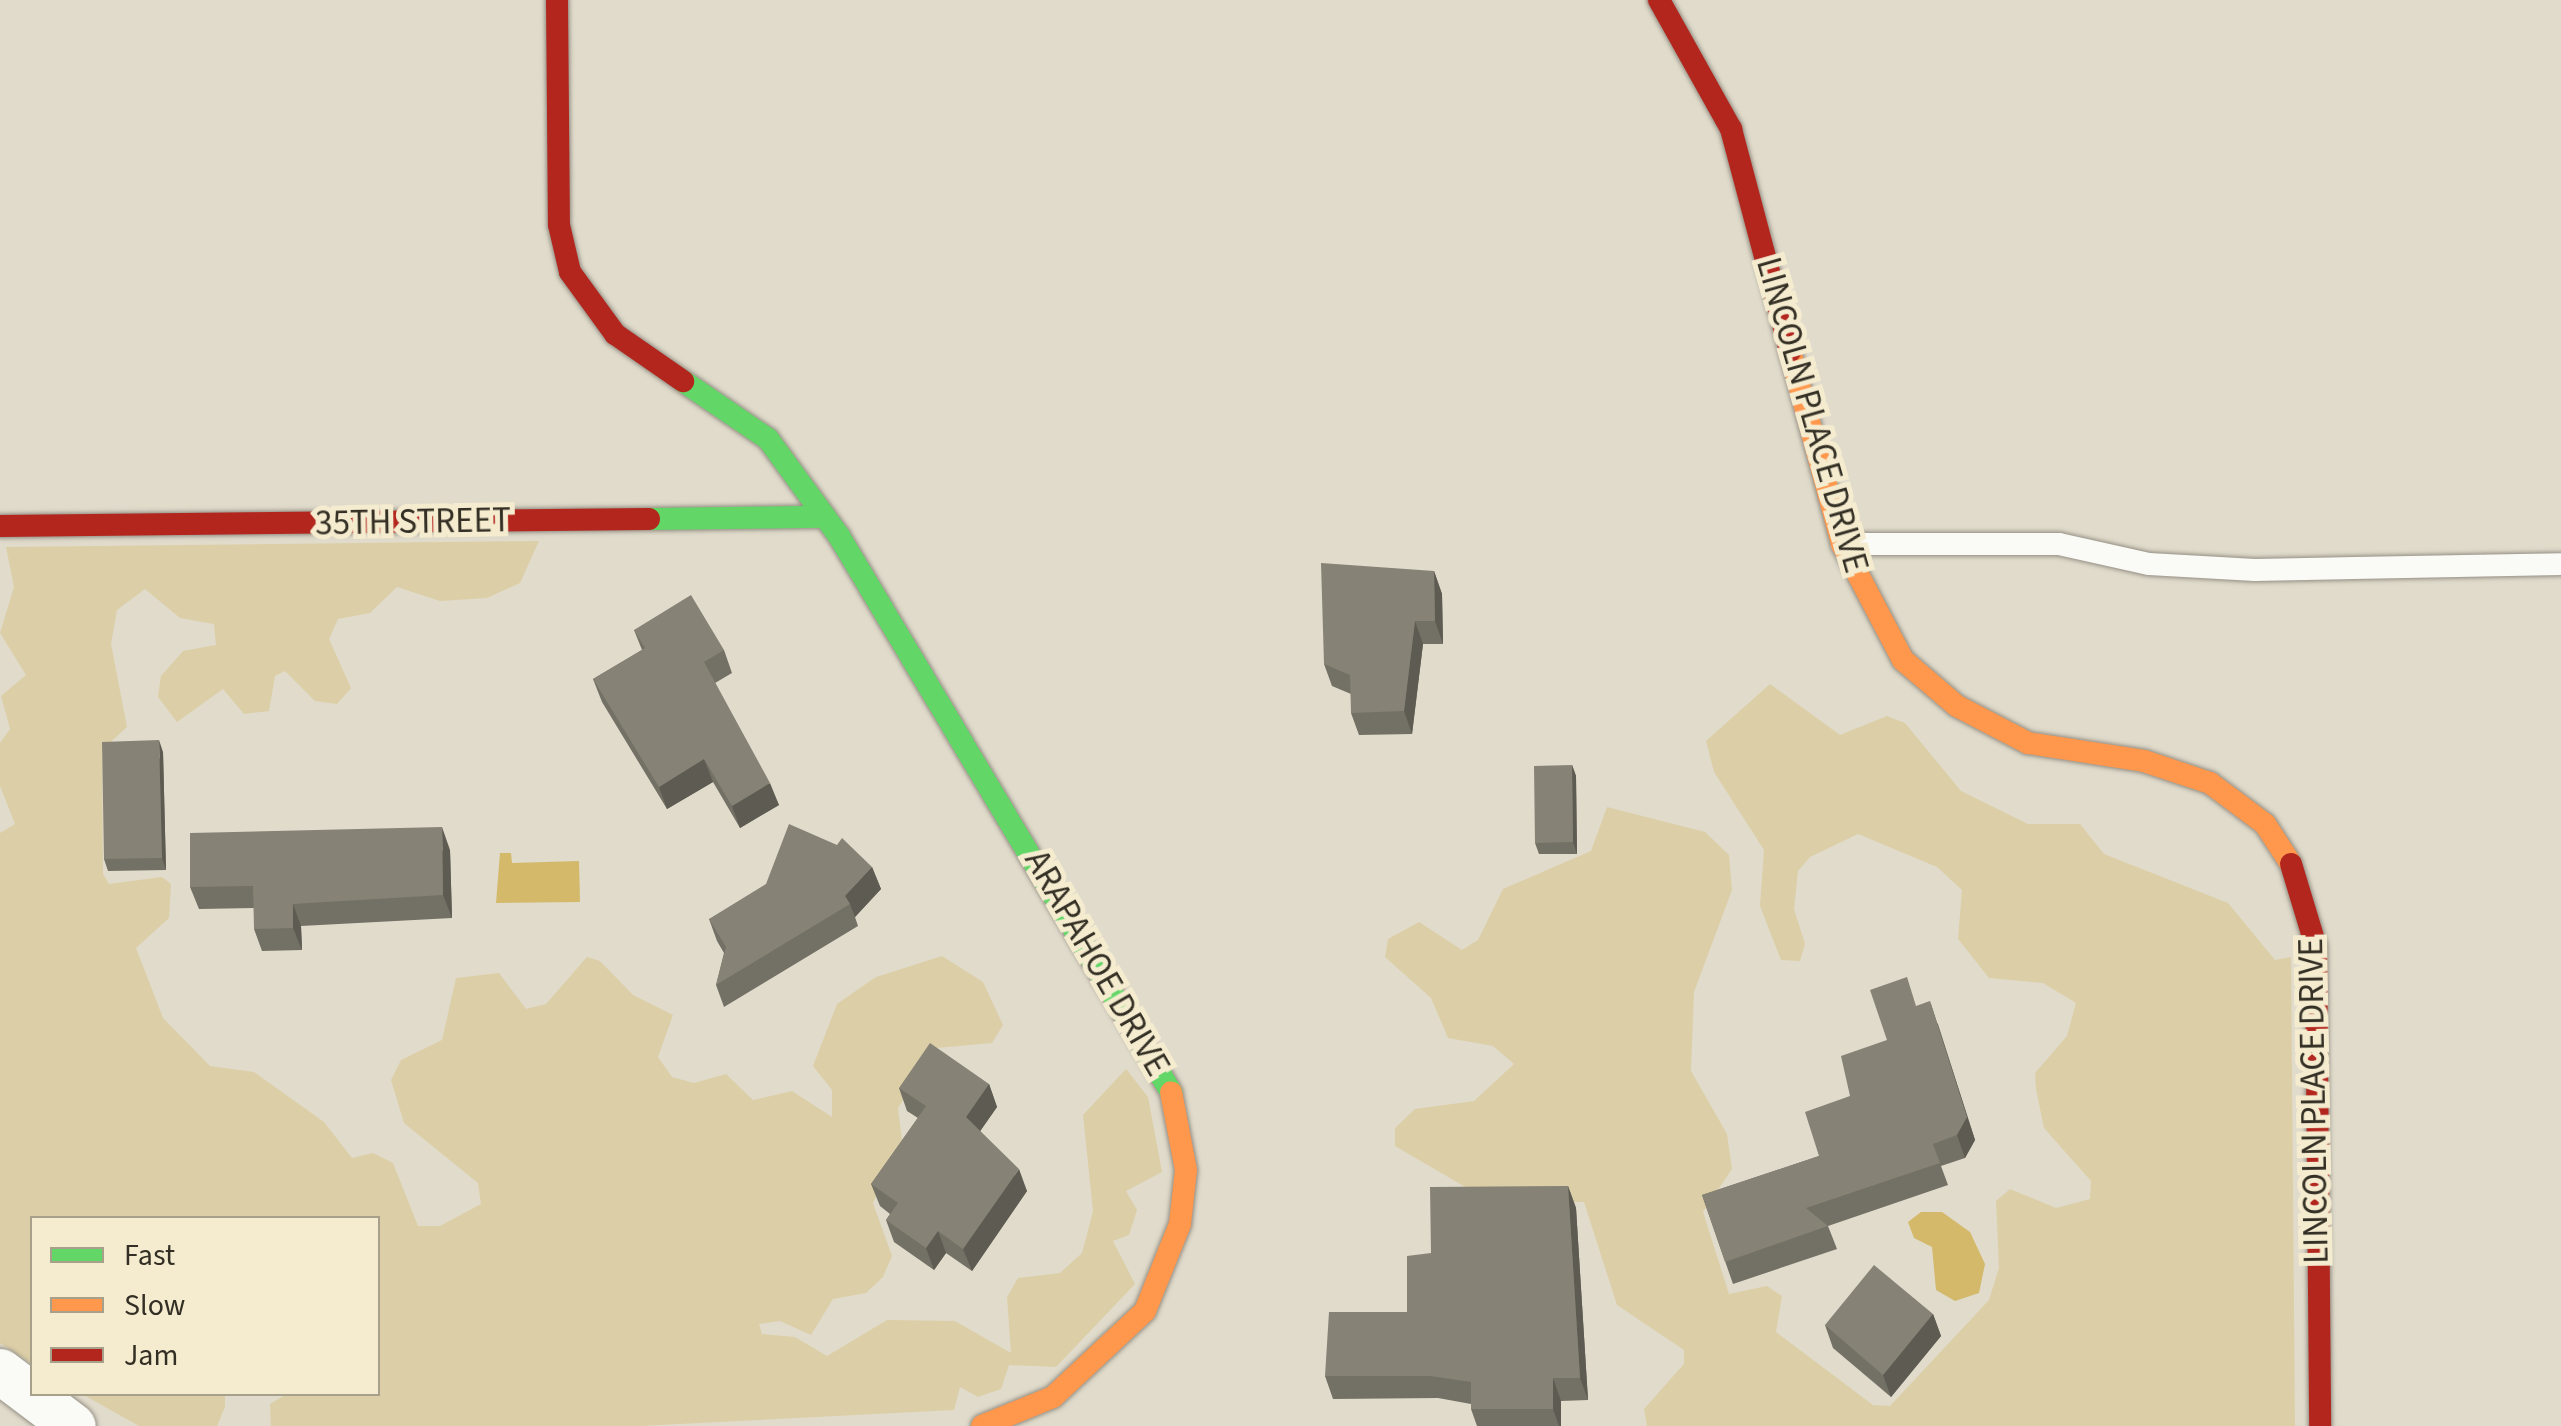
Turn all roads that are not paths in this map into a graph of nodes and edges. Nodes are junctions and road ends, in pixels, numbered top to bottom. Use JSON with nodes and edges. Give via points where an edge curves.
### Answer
{"nodes":[{"id":1,"x":557,"y":0,"type":"edge"},
{"id":2,"x":1659,"y":0,"type":"edge"},
{"id":3,"x":825,"y":517,"type":"junction"},
{"id":4,"x":0,"y":526,"type":"edge"},
{"id":5,"x":1842,"y":544,"type":"junction"},
{"id":6,"x":2561,"y":564,"type":"edge"},
{"id":7,"x":0,"y":1371,"type":"edge"},
{"id":8,"x":30,"y":1394,"type":"edge"},
{"id":9,"x":33,"y":1396,"type":"edge"},
{"id":10,"x":72,"y":1426,"type":"edge"},
{"id":11,"x":982,"y":1426,"type":"edge"},
{"id":12,"x":2320,"y":1426,"type":"edge"}],
"edges":[{"from":1,"to":3,"type":"street","name":"ARAPAHOE DRIVE","via":[[559,224],[570,272],[615,334],[768,439]]},
{"from":2,"to":5,"type":"street","name":"LINCOLN PLACE DRIVE","via":[[1730,129]]},
{"from":3,"to":4,"type":"street","name":"35TH STREET"},
{"from":3,"to":11,"type":"street","name":"ARAPAHOE DRIVE","via":[[1145,1036],[1176,1104],[1186,1170],[1180,1224],[1145,1311],[1053,1398]]},
{"from":5,"to":6,"type":"lane","via":[[2059,544],[2149,564],[2255,570]]},
{"from":5,"to":12,"type":"street","name":"LINCOLN PLACE DRIVE","via":[[1904,660],[1958,706],[2046,748],[2144,761],[2210,782],[2265,824],[2301,879],[2316,946]]},
{"from":7,"to":8,"type":"street"},
{"from":9,"to":10,"type":"street"}]}
